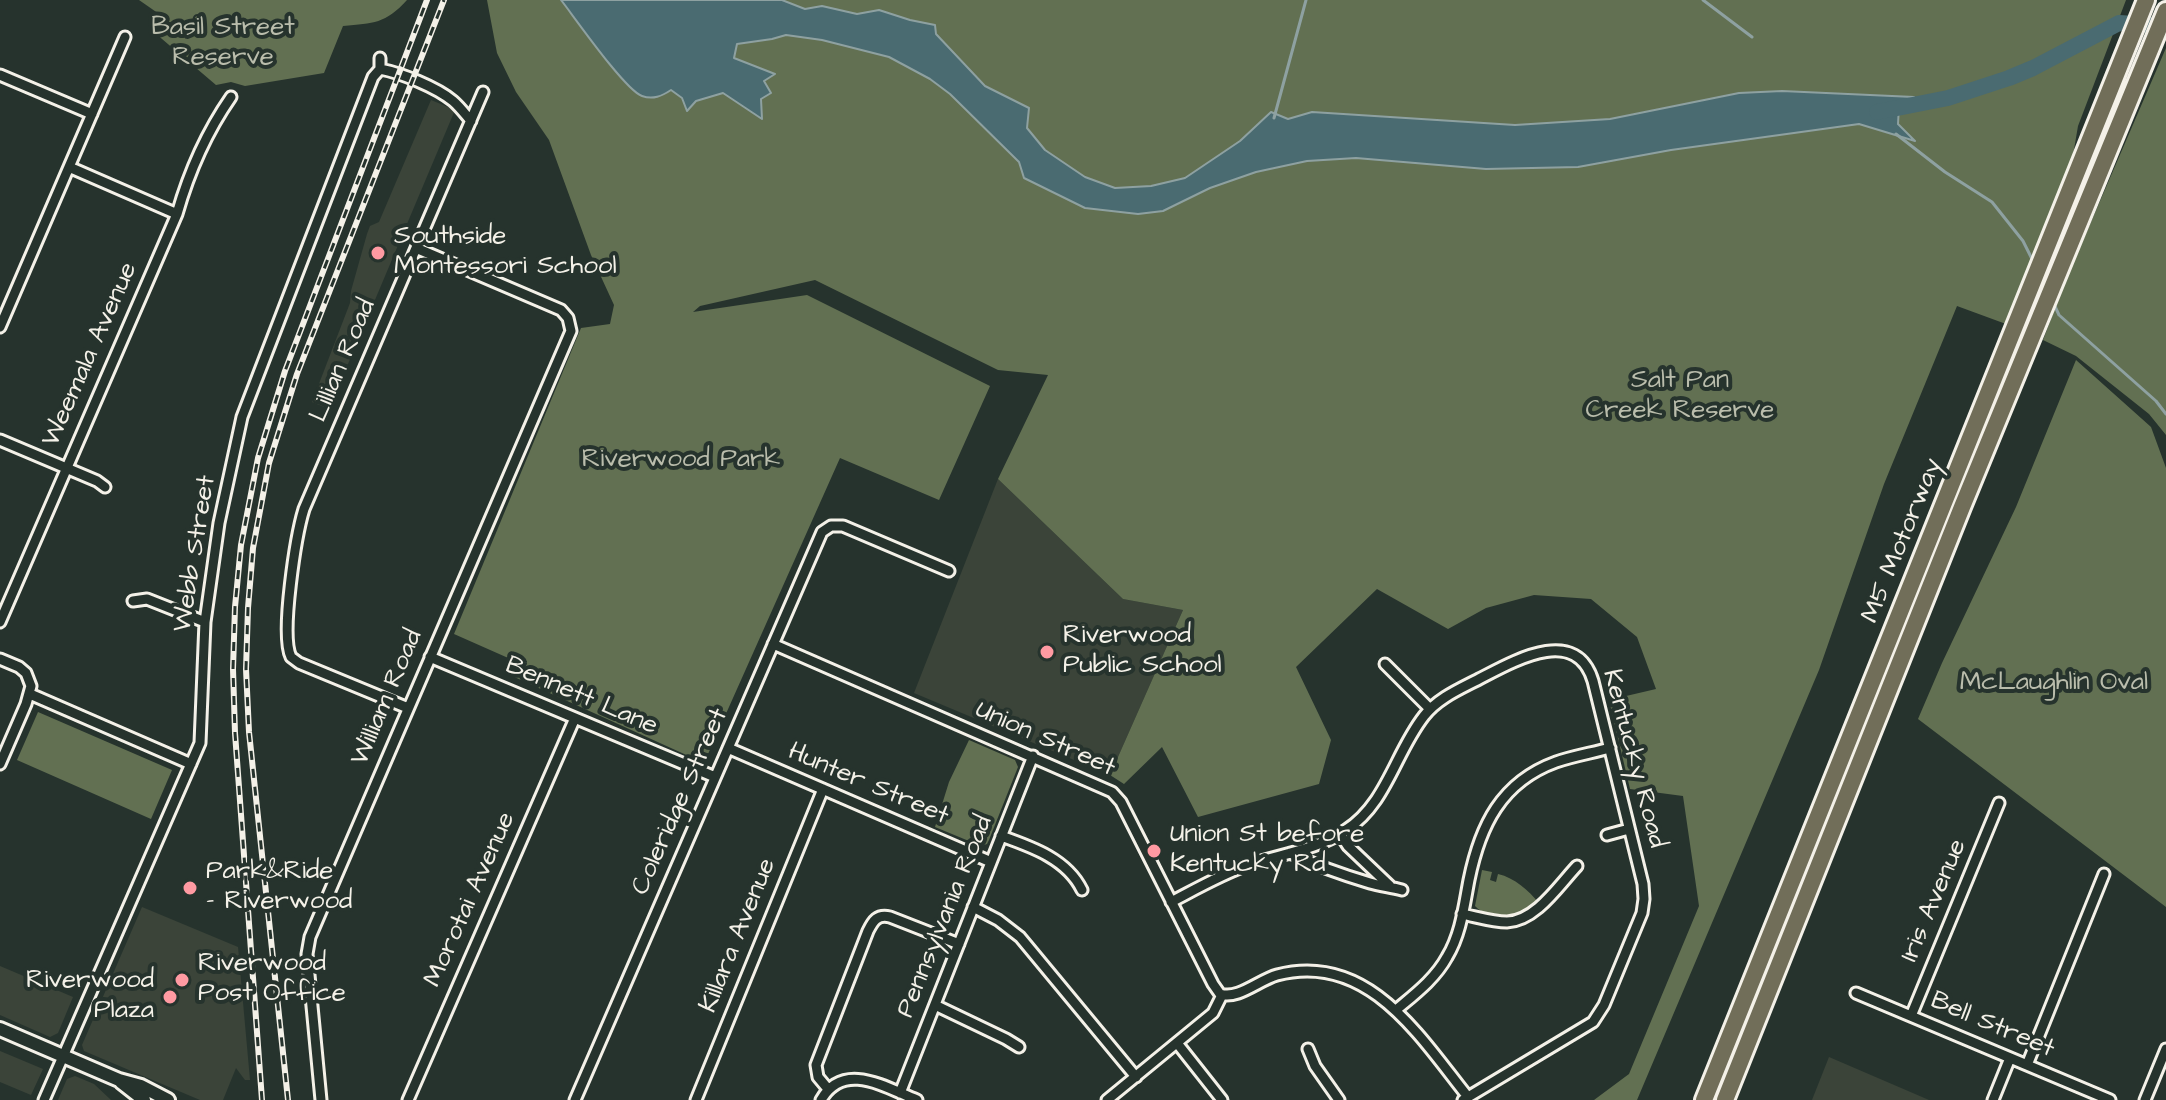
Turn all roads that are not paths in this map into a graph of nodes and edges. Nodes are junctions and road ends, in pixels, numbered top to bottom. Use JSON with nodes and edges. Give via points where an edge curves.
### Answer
{"nodes":[{"id":1,"x":2135,"y":0,"type":"edge"},
{"id":2,"x":2146,"y":0,"type":"edge"},
{"id":3,"x":2166,"y":11,"type":"edge"},
{"id":4,"x":2166,"y":29,"type":"edge"},
{"id":5,"x":125,"y":37,"type":"dead end"},
{"id":6,"x":0,"y":75,"type":"edge"},
{"id":7,"x":483,"y":92,"type":"dead end"},
{"id":8,"x":231,"y":97,"type":"dead end"},
{"id":9,"x":92,"y":114,"type":"junction"},
{"id":10,"x":471,"y":121,"type":"junction"},
{"id":11,"x":2112,"y":145,"type":"junction"},
{"id":12,"x":2087,"y":148,"type":"junction"},
{"id":13,"x":69,"y":167,"type":"junction"},
{"id":14,"x":177,"y":214,"type":"junction"},
{"id":15,"x":416,"y":248,"type":"junction"},
{"id":16,"x":0,"y":327,"type":"edge"},
{"id":17,"x":0,"y":440,"type":"edge"},
{"id":18,"x":66,"y":468,"type":"junction"},
{"id":19,"x":105,"y":487,"type":"dead end"},
{"id":20,"x":949,"y":571,"type":"dead end"},
{"id":21,"x":133,"y":601,"type":"dead end"},
{"id":22,"x":0,"y":622,"type":"edge"},
{"id":23,"x":205,"y":622,"type":"junction"},
{"id":24,"x":773,"y":644,"type":"junction"},
{"id":25,"x":430,"y":657,"type":"junction"},
{"id":26,"x":0,"y":659,"type":"edge"},
{"id":27,"x":1385,"y":664,"type":"dead end"},
{"id":28,"x":30,"y":694,"type":"junction"},
{"id":29,"x":408,"y":708,"type":"junction"},
{"id":30,"x":1430,"y":709,"type":"junction"},
{"id":31,"x":575,"y":718,"type":"junction"},
{"id":32,"x":728,"y":748,"type":"junction"},
{"id":33,"x":1610,"y":748,"type":"junction"},
{"id":34,"x":1033,"y":756,"type":"junction"},
{"id":35,"x":0,"y":764,"type":"edge"},
{"id":36,"x":191,"y":764,"type":"junction"},
{"id":37,"x":715,"y":777,"type":"junction"},
{"id":38,"x":823,"y":789,"type":"junction"},
{"id":39,"x":1999,"y":803,"type":"dead end"},
{"id":40,"x":1629,"y":829,"type":"junction"},
{"id":41,"x":1340,"y":834,"type":"junction"},
{"id":42,"x":1607,"y":835,"type":"dead end"},
{"id":43,"x":1001,"y":836,"type":"junction"},
{"id":44,"x":1290,"y":853,"type":"junction"},
{"id":45,"x":991,"y":862,"type":"junction"},
{"id":46,"x":1577,"y":866,"type":"dead end"},
{"id":47,"x":2104,"y":874,"type":"dead end"},
{"id":48,"x":1390,"y":886,"type":"junction"},
{"id":49,"x":1082,"y":890,"type":"dead end"},
{"id":50,"x":1402,"y":890,"type":"dead end"},
{"id":51,"x":1171,"y":902,"type":"junction"},
{"id":52,"x":973,"y":907,"type":"junction"},
{"id":53,"x":1462,"y":914,"type":"junction"},
{"id":54,"x":959,"y":944,"type":"junction"},
{"id":55,"x":1856,"y":993,"type":"dead end"},
{"id":56,"x":1222,"y":995,"type":"junction"},
{"id":57,"x":935,"y":1005,"type":"junction"},
{"id":58,"x":1396,"y":1010,"type":"junction"},
{"id":59,"x":1911,"y":1016,"type":"junction"},
{"id":60,"x":0,"y":1029,"type":"edge"},
{"id":61,"x":1177,"y":1043,"type":"junction"},
{"id":62,"x":1019,"y":1047,"type":"dead end"},
{"id":63,"x":1308,"y":1049,"type":"dead end"},
{"id":64,"x":2166,"y":1049,"type":"edge"},
{"id":65,"x":63,"y":1056,"type":"junction"},
{"id":66,"x":2010,"y":1058,"type":"junction"},
{"id":67,"x":1191,"y":1060,"type":"junction"},
{"id":68,"x":1155,"y":1062,"type":"junction"},
{"id":69,"x":2027,"y":1065,"type":"junction"},
{"id":70,"x":1136,"y":1077,"type":"junction"},
{"id":71,"x":119,"y":1080,"type":"junction"},
{"id":72,"x":828,"y":1089,"type":"junction"},
{"id":73,"x":900,"y":1093,"type":"junction"},
{"id":74,"x":1466,"y":1098,"type":"edge"},
{"id":75,"x":44,"y":1100,"type":"edge"},
{"id":76,"x":144,"y":1100,"type":"edge"},
{"id":77,"x":168,"y":1100,"type":"edge"},
{"id":78,"x":321,"y":1100,"type":"edge"},
{"id":79,"x":408,"y":1100,"type":"edge"},
{"id":80,"x":575,"y":1100,"type":"edge"},
{"id":81,"x":696,"y":1100,"type":"edge"},
{"id":82,"x":821,"y":1100,"type":"edge"},
{"id":83,"x":917,"y":1100,"type":"edge"},
{"id":84,"x":1107,"y":1100,"type":"edge"},
{"id":85,"x":1222,"y":1100,"type":"edge"},
{"id":86,"x":1339,"y":1100,"type":"edge"},
{"id":87,"x":1704,"y":1100,"type":"edge"},
{"id":88,"x":1725,"y":1100,"type":"edge"},
{"id":89,"x":1993,"y":1100,"type":"edge"},
{"id":90,"x":2110,"y":1100,"type":"edge"},
{"id":91,"x":2145,"y":1100,"type":"edge"}],
"edges":[{"from":1,"to":12,"type":"highway"},
{"from":2,"to":12,"type":"highway","name":"M5 Motorway"},
{"from":3,"to":11,"type":"highway","name":"M5 Motorway"},
{"from":4,"to":11,"type":"highway"},
{"from":5,"to":9,"type":"street"},
{"from":6,"to":9,"type":"street"},
{"from":7,"to":10,"type":"street","name":"Lillian Road"},
{"from":8,"to":14,"type":"street","name":"Weemala Avenue","via":[[211,126]]},
{"from":9,"to":13,"type":"street"},
{"from":10,"to":15,"type":"street","name":"Lillian Road"},
{"from":10,"to":23,"type":"street","name":"Webb Street","via":[[442,93],[380,64],[242,417]]},
{"from":11,"to":88,"type":"highway","name":"M5 Motorway"},
{"from":12,"to":87,"type":"highway","name":"M5 Motorway"},
{"from":13,"to":14,"type":"street"},
{"from":13,"to":16,"type":"street"},
{"from":14,"to":18,"type":"street","name":"Weemala Avenue"},
{"from":15,"to":25,"type":"street","name":"William Road","via":[[561,310],[571,327]]},
{"from":15,"to":29,"type":"street","name":"Lillian Road","via":[[302,516],[287,647],[299,663]]},
{"from":17,"to":18,"type":"street"},
{"from":18,"to":19,"type":"street"},
{"from":18,"to":22,"type":"street","name":"Weemala Avenue"},
{"from":20,"to":24,"type":"street","name":"Coleridge Street","via":[[843,526],[826,528]]},
{"from":21,"to":23,"type":"street","via":[[147,599]]},
{"from":23,"to":36,"type":"street","name":"Webb Street","via":[[200,743]]},
{"from":24,"to":32,"type":"street","name":"Coleridge Street"},
{"from":24,"to":34,"type":"street","name":"Union Street"},
{"from":25,"to":29,"type":"street","name":"William Road"},
{"from":25,"to":31,"type":"street","name":"Bennett Lane"},
{"from":26,"to":28,"type":"street","via":[[26,673]]},
{"from":27,"to":30,"type":"street"},
{"from":28,"to":35,"type":"street"},
{"from":28,"to":36,"type":"street"},
{"from":29,"to":78,"type":"street","name":"William Road","via":[[308,945]]},
{"from":30,"to":33,"type":"street","name":"Kentucky Road","via":[[1515,660],[1565,652],[1592,675]]},
{"from":30,"to":41,"type":"street","name":"Kentucky Road","via":[[1376,801]]},
{"from":31,"to":37,"type":"street","name":"Bennett Lane"},
{"from":31,"to":79,"type":"street","name":"Morotai Avenue"},
{"from":32,"to":37,"type":"street","name":"Coleridge Street"},
{"from":32,"to":38,"type":"street","name":"Hunter Street"},
{"from":33,"to":40,"type":"street","name":"Kentucky Road"},
{"from":33,"to":53,"type":"street","via":[[1554,762],[1508,791],[1477,845]]},
{"from":34,"to":43,"type":"street","name":"Pennsylvania Road"},
{"from":34,"to":51,"type":"street","name":"Union Street","via":[[1116,796]]},
{"from":36,"to":65,"type":"street","name":"Webb Street"},
{"from":37,"to":80,"type":"street","name":"Coleridge Street"},
{"from":38,"to":45,"type":"street","name":"Hunter Street"},
{"from":38,"to":81,"type":"street","name":"Killara Avenue"},
{"from":39,"to":59,"type":"street","name":"Iris Avenue"},
{"from":40,"to":42,"type":"street"},
{"from":40,"to":74,"type":"street","name":"Kentucky Road","via":[[1643,906],[1598,1017]]},
{"from":41,"to":44,"type":"street","name":"Kentucky Road"},
{"from":41,"to":48,"type":"street"},
{"from":43,"to":45,"type":"street","name":"Pennsylvania Road"},
{"from":43,"to":49,"type":"street","via":[[1053,859]]},
{"from":44,"to":48,"type":"street"},
{"from":44,"to":51,"type":"street","name":"Kentucky Road","via":[[1236,870]]},
{"from":45,"to":52,"type":"street","name":"Pennsylvania Road"},
{"from":46,"to":53,"type":"street","via":[[1540,906],[1517,920]]},
{"from":47,"to":69,"type":"street"},
{"from":48,"to":50,"type":"street"},
{"from":51,"to":56,"type":"street","name":"Union Street"},
{"from":52,"to":54,"type":"street","name":"Pennsylvania Road"},
{"from":52,"to":70,"type":"street","via":[[1020,937]]},
{"from":53,"to":58,"type":"street","via":[[1443,964]]},
{"from":54,"to":57,"type":"street","name":"Pennsylvania Road"},
{"from":54,"to":72,"type":"street","via":[[890,917],[875,919],[816,1065]]},
{"from":55,"to":59,"type":"street","name":"Bell Street"},
{"from":56,"to":58,"type":"street","via":[[1234,995],[1275,976],[1322,972],[1361,984]]},
{"from":56,"to":61,"type":"street","via":[[1213,1013]]},
{"from":57,"to":62,"type":"street"},
{"from":57,"to":73,"type":"street","name":"Pennsylvania Road"},
{"from":58,"to":74,"type":"street"},
{"from":59,"to":66,"type":"street","name":"Bell Street"},
{"from":60,"to":65,"type":"main road"},
{"from":61,"to":67,"type":"street"},
{"from":61,"to":68,"type":"street"},
{"from":63,"to":86,"type":"street"},
{"from":64,"to":91,"type":"street"},
{"from":65,"to":71,"type":"main road"},
{"from":65,"to":75,"type":"street","name":"Webb Street"},
{"from":66,"to":69,"type":"street","name":"Bell Street"},
{"from":66,"to":89,"type":"street"},
{"from":67,"to":68,"type":"street","via":[[1175,1056]]},
{"from":67,"to":85,"type":"street"},
{"from":68,"to":70,"type":"street"},
{"from":69,"to":90,"type":"street","name":"Bell Street"},
{"from":70,"to":84,"type":"street"},
{"from":71,"to":76,"type":"main road"},
{"from":71,"to":77,"type":"main road"},
{"from":72,"to":73,"type":"street","via":[[858,1079]]},
{"from":72,"to":82,"type":"street"},
{"from":73,"to":83,"type":"street"}]}
